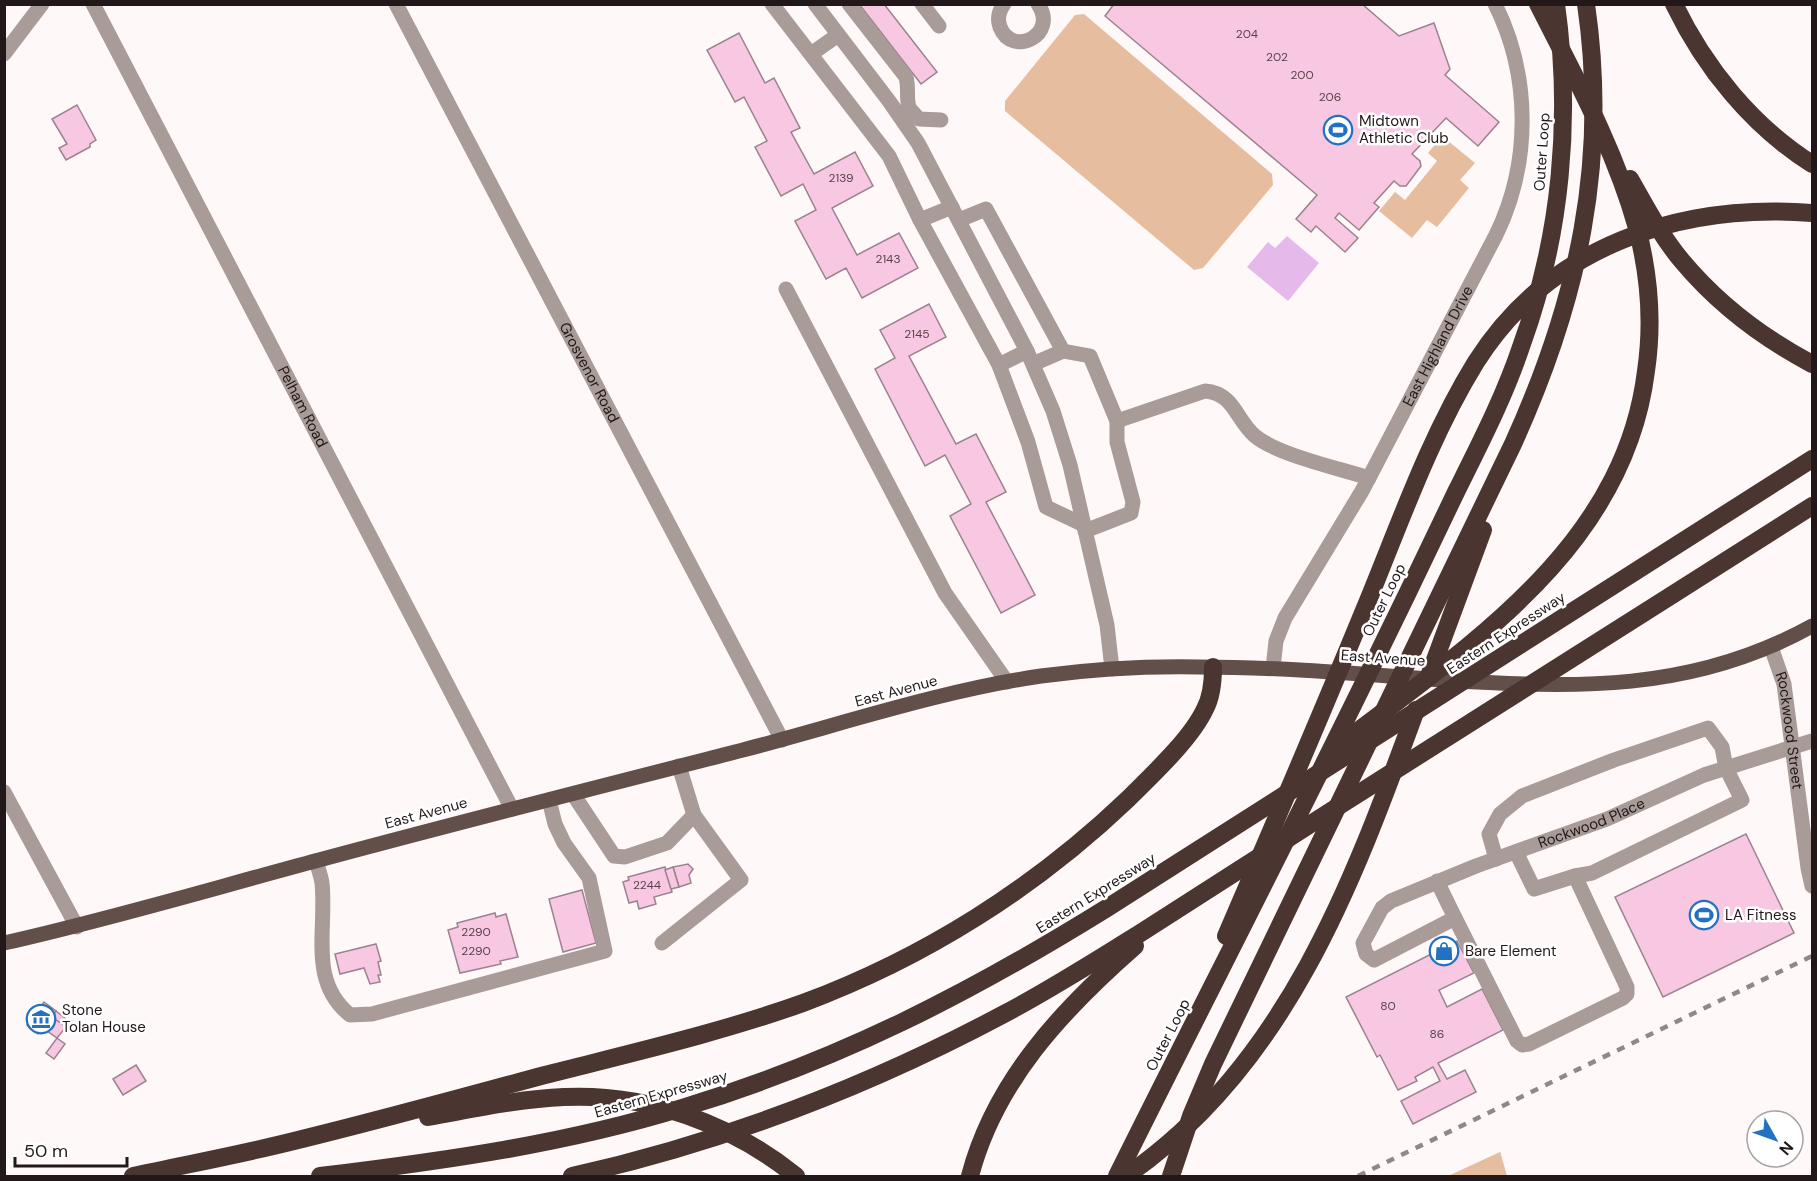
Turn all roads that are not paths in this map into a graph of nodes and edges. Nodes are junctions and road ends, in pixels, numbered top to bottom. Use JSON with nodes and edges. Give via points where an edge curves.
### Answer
{"nodes":[{"id":1,"x":42,"y":4,"type":"edge"},
{"id":2,"x":93,"y":4,"type":"edge"},
{"id":3,"x":396,"y":4,"type":"edge"},
{"id":4,"x":772,"y":4,"type":"edge"},
{"id":5,"x":815,"y":4,"type":"edge"},
{"id":6,"x":849,"y":4,"type":"edge"},
{"id":7,"x":922,"y":4,"type":"edge"},
{"id":8,"x":1004,"y":4,"type":"edge"},
{"id":9,"x":1495,"y":4,"type":"edge"},
{"id":10,"x":1538,"y":4,"type":"edge"},
{"id":11,"x":1556,"y":4,"type":"edge"},
{"id":12,"x":1586,"y":4,"type":"edge"},
{"id":13,"x":1674,"y":4,"type":"edge"},
{"id":14,"x":1040,"y":5,"type":"edge"},
{"id":15,"x":939,"y":26,"type":"dead end"},
{"id":16,"x":838,"y":35,"type":"junction"},
{"id":17,"x":4,"y":54,"type":"edge"},
{"id":18,"x":811,"y":54,"type":"junction"},
{"id":19,"x":904,"y":112,"type":"junction"},
{"id":20,"x":941,"y":120,"type":"dead end"},
{"id":21,"x":1599,"y":126,"type":"junction"},
{"id":22,"x":1812,"y":164,"type":"edge"},
{"id":23,"x":1812,"y":213,"type":"edge"},
{"id":24,"x":955,"y":214,"type":"junction"},
{"id":25,"x":920,"y":220,"type":"junction"},
{"id":26,"x":786,"y":289,"type":"dead end"},
{"id":27,"x":1063,"y":351,"type":"junction"},
{"id":28,"x":1030,"y":358,"type":"junction"},
{"id":29,"x":1812,"y":363,"type":"edge"},
{"id":30,"x":999,"y":364,"type":"junction"},
{"id":31,"x":1525,"y":417,"type":"junction"},
{"id":32,"x":1117,"y":421,"type":"junction"},
{"id":33,"x":1812,"y":459,"type":"edge"},
{"id":34,"x":1369,"y":478,"type":"junction"},
{"id":35,"x":1812,"y":506,"type":"edge"},
{"id":36,"x":1812,"y":520,"type":"edge"},
{"id":37,"x":1085,"y":528,"type":"junction"},
{"id":38,"x":1704,"y":575,"type":"junction"},
{"id":39,"x":1812,"y":626,"type":"edge"},
{"id":40,"x":1771,"y":646,"type":"junction"},
{"id":41,"x":1213,"y":667,"type":"junction"},
{"id":42,"x":1273,"y":668,"type":"junction"},
{"id":43,"x":1112,"y":669,"type":"junction"},
{"id":44,"x":1007,"y":682,"type":"junction"},
{"id":45,"x":782,"y":740,"type":"junction"},
{"id":46,"x":1812,"y":741,"type":"edge"},
{"id":47,"x":1792,"y":748,"type":"junction"},
{"id":48,"x":679,"y":766,"type":"junction"},
{"id":49,"x":1726,"y":768,"type":"junction"},
{"id":50,"x":4,"y":792,"type":"edge"},
{"id":51,"x":573,"y":794,"type":"junction"},
{"id":52,"x":549,"y":800,"type":"junction"},
{"id":53,"x":512,"y":809,"type":"junction"},
{"id":54,"x":694,"y":815,"type":"junction"},
{"id":55,"x":1227,"y":832,"type":"junction"},
{"id":56,"x":1516,"y":852,"type":"junction"},
{"id":57,"x":1496,"y":859,"type":"junction"},
{"id":58,"x":316,"y":861,"type":"junction"},
{"id":59,"x":1575,"y":876,"type":"junction"},
{"id":60,"x":1437,"y":881,"type":"junction"},
{"id":61,"x":1812,"y":886,"type":"edge"},
{"id":62,"x":1187,"y":903,"type":"junction"},
{"id":63,"x":1455,"y":918,"type":"junction"},
{"id":64,"x":77,"y":927,"type":"junction"},
{"id":65,"x":662,"y":943,"type":"dead end"},
{"id":66,"x":4,"y":944,"type":"edge"},
{"id":67,"x":1151,"y":1108,"type":"junction"},
{"id":68,"x":296,"y":1141,"type":"junction"},
{"id":69,"x":133,"y":1176,"type":"edge"},
{"id":70,"x":320,"y":1176,"type":"edge"},
{"id":71,"x":572,"y":1176,"type":"edge"},
{"id":72,"x":796,"y":1176,"type":"edge"},
{"id":73,"x":970,"y":1176,"type":"edge"},
{"id":74,"x":1117,"y":1176,"type":"edge"},
{"id":75,"x":1126,"y":1176,"type":"edge"},
{"id":76,"x":1171,"y":1176,"type":"edge"}],
"edges":[{"from":1,"to":17,"type":"street"},
{"from":2,"to":53,"type":"street","name":"Pelham Road"},
{"from":3,"to":45,"type":"street","name":"Grosvenor Road"},
{"from":4,"to":18,"type":"street"},
{"from":5,"to":16,"type":"street"},
{"from":6,"to":19,"type":"street","via":[[906,77]]},
{"from":7,"to":15,"type":"street"},
{"from":8,"to":14,"type":"street","via":[[999,16],[1002,31],[1019,42],[1039,34],[1044,20]]},
{"from":9,"to":34,"type":"street","name":"East Highland Drive","via":[[1511,45],[1520,85],[1522,136],[1515,185],[1496,236]]},
{"from":10,"to":21,"type":"highway"},
{"from":11,"to":67,"type":"highway","name":"Outer Loop","via":[[1562,155],[1551,238],[1513,370],[1305,805]]},
{"from":12,"to":31,"type":"highway","via":[[1594,100],[1587,208],[1563,315]]},
{"from":13,"to":22,"type":"highway","via":[[1704,58],[1731,93]]},
{"from":16,"to":18,"type":"street"},
{"from":16,"to":19,"type":"street"},
{"from":18,"to":25,"type":"street","via":[[889,156]]},
{"from":19,"to":20,"type":"street","via":[[919,119]]},
{"from":19,"to":24,"type":"street"},
{"from":21,"to":29,"type":"highway","via":[[1682,261],[1740,318]]},
{"from":21,"to":55,"type":"highway","via":[[1631,208],[1646,274],[1649,311],[1648,359],[1639,410],[1627,449],[1605,496],[1583,530],[1511,608],[1459,653]]},
{"from":23,"to":67,"type":"highway","via":[[1733,212],[1648,230],[1609,246],[1567,270],[1520,309],[1482,354],[1430,451],[1308,746]]},
{"from":24,"to":25,"type":"street"},
{"from":24,"to":27,"type":"street","via":[[986,209]]},
{"from":24,"to":28,"type":"street"},
{"from":25,"to":30,"type":"street"},
{"from":26,"to":44,"type":"street","via":[[945,592]]},
{"from":27,"to":28,"type":"street"},
{"from":27,"to":32,"type":"street","via":[[1090,356]]},
{"from":28,"to":30,"type":"street"},
{"from":28,"to":37,"type":"street","via":[[1062,438]]},
{"from":30,"to":37,"type":"street","via":[[1028,442],[1046,507]]},
{"from":31,"to":75,"type":"highway","via":[[1366,846],[1315,952],[1290,997],[1232,1080],[1165,1147]]},
{"from":31,"to":76,"type":"highway","via":[[1213,1064]]},
{"from":32,"to":34,"type":"street","via":[[1206,391],[1218,392],[1253,435],[1269,447]]},
{"from":32,"to":37,"type":"street","via":[[1117,442],[1132,502],[1131,513]]},
{"from":33,"to":55,"type":"highway","name":"Eastern Expressway"},
{"from":34,"to":42,"type":"street","name":"East Highland Drive","via":[[1285,618],[1276,641]]},
{"from":35,"to":38,"type":"highway"},
{"from":36,"to":38,"type":"highway"},
{"from":37,"to":43,"type":"street","via":[[1107,625]]},
{"from":38,"to":62,"type":"highway"},
{"from":39,"to":40,"type":"main road","name":"East Avenue"},
{"from":40,"to":42,"type":"main road","name":"East Avenue","via":[[1707,669],[1624,684],[1537,686]]},
{"from":40,"to":47,"type":"street","name":"Rockwood Street","via":[[1784,684]]},
{"from":41,"to":42,"type":"main road","name":"East Avenue"},
{"from":41,"to":43,"type":"main road","name":"East Avenue"},
{"from":41,"to":68,"type":"highway","via":[[1209,701],[1196,724],[1125,801],[1018,890],[912,954],[838,989],[738,1024]]},
{"from":43,"to":44,"type":"main road","name":"East Avenue"},
{"from":44,"to":45,"type":"main road","name":"East Avenue"},
{"from":45,"to":48,"type":"main road","name":"East Avenue"},
{"from":46,"to":47,"type":"street","name":"Rockwood Place"},
{"from":47,"to":49,"type":"street","name":"Rockwood Place"},
{"from":47,"to":61,"type":"street","name":"Rockwood Street"},
{"from":48,"to":51,"type":"main road","name":"East Avenue"},
{"from":48,"to":54,"type":"street"},
{"from":49,"to":56,"type":"street","name":"Rockwood Place","via":[[1607,819]]},
{"from":49,"to":57,"type":"street","via":[[1722,747],[1708,728],[1522,796],[1500,814],[1489,834]]},
{"from":49,"to":59,"type":"street","via":[[1742,800],[1592,873]]},
{"from":50,"to":64,"type":"street"},
{"from":51,"to":52,"type":"main road","name":"East Avenue"},
{"from":51,"to":54,"type":"street","via":[[614,856],[625,857],[667,843]]},
{"from":52,"to":53,"type":"main road","name":"East Avenue"},
{"from":52,"to":58,"type":"street","via":[[564,843],[589,878],[605,951],[372,1014],[350,1015],[339,1006],[328,986],[322,961],[322,882]]},
{"from":53,"to":58,"type":"main road","name":"East Avenue"},
{"from":54,"to":65,"type":"street","via":[[741,880]]},
{"from":55,"to":70,"type":"highway","name":"Eastern Expressway","via":[[964,992],[882,1033],[789,1072],[684,1108],[577,1136],[458,1158]]},
{"from":56,"to":57,"type":"street","name":"Rockwood Place"},
{"from":56,"to":59,"type":"street","via":[[1534,889]]},
{"from":57,"to":60,"type":"street","name":"Rockwood Place"},
{"from":58,"to":64,"type":"main road","name":"East Avenue"},
{"from":59,"to":63,"type":"street","via":[[1628,987],[1627,994],[1528,1044],[1517,1041]]},
{"from":60,"to":63,"type":"street"},
{"from":60,"to":63,"type":"street","name":"Rockwood Place","via":[[1382,908],[1364,944],[1366,954],[1374,960]]},
{"from":62,"to":71,"type":"highway","via":[[1007,1013],[859,1085],[707,1141]]},
{"from":62,"to":73,"type":"highway","via":[[1103,975],[1038,1043],[999,1105]]},
{"from":64,"to":66,"type":"main road","name":"East Avenue"},
{"from":67,"to":74,"type":"highway","name":"Outer Loop"},
{"from":68,"to":69,"type":"highway"},
{"from":68,"to":72,"type":"highway","via":[[517,1102],[586,1097],[652,1106],[702,1120],[747,1142]]}]}
